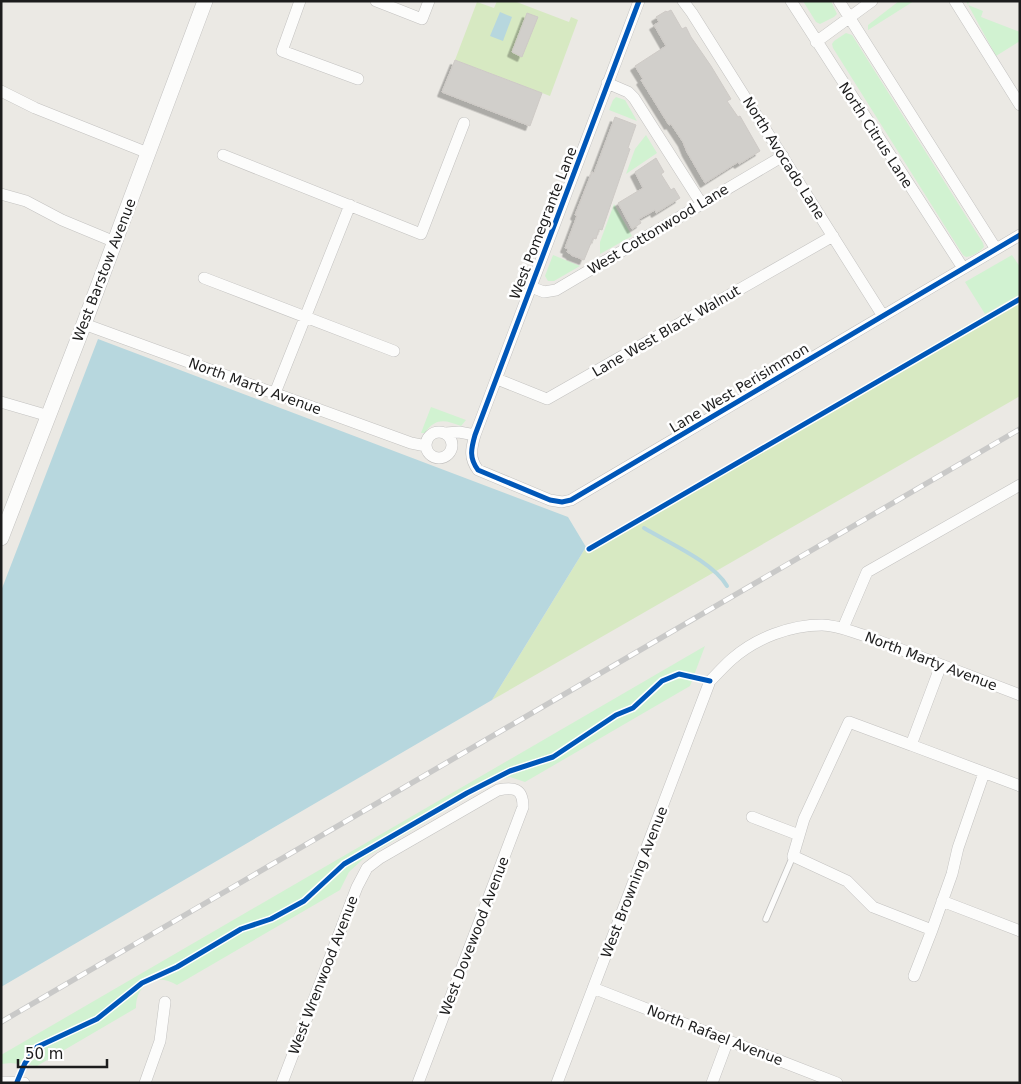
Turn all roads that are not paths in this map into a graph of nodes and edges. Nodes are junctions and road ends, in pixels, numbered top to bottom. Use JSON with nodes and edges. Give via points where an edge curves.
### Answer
{"nodes":[{"id":1,"x":205,"y":1,"type":"edge"},
{"id":2,"x":300,"y":1,"type":"edge"},
{"id":3,"x":376,"y":1,"type":"edge"},
{"id":4,"x":428,"y":1,"type":"edge"},
{"id":5,"x":640,"y":1,"type":"edge"},
{"id":6,"x":683,"y":1,"type":"edge"},
{"id":7,"x":791,"y":1,"type":"edge"},
{"id":8,"x":839,"y":1,"type":"edge"},
{"id":9,"x":872,"y":1,"type":"edge"},
{"id":10,"x":955,"y":1,"type":"edge"},
{"id":11,"x":849,"y":18,"type":"junction"},
{"id":12,"x":816,"y":42,"type":"junction"},
{"id":13,"x":358,"y":78,"type":"dead end"},
{"id":14,"x":608,"y":83,"type":"junction"},
{"id":15,"x":1,"y":91,"type":"edge"},
{"id":16,"x":1020,"y":105,"type":"edge"},
{"id":17,"x":464,"y":124,"type":"dead end"},
{"id":18,"x":148,"y":153,"type":"junction"},
{"id":19,"x":223,"y":154,"type":"dead end"},
{"id":20,"x":783,"y":156,"type":"junction"},
{"id":21,"x":1,"y":194,"type":"edge"},
{"id":22,"x":702,"y":203,"type":"junction"},
{"id":23,"x":350,"y":205,"type":"junction"},
{"id":24,"x":1020,"y":235,"type":"edge"},
{"id":25,"x":833,"y":236,"type":"junction"},
{"id":26,"x":115,"y":242,"type":"junction"},
{"id":27,"x":996,"y":249,"type":"junction"},
{"id":28,"x":962,"y":268,"type":"junction"},
{"id":29,"x":204,"y":278,"type":"dead end"},
{"id":30,"x":531,"y":287,"type":"junction"},
{"id":31,"x":883,"y":316,"type":"junction"},
{"id":32,"x":305,"y":317,"type":"junction"},
{"id":33,"x":84,"y":324,"type":"junction"},
{"id":34,"x":394,"y":351,"type":"dead end"},
{"id":35,"x":496,"y":379,"type":"junction"},
{"id":36,"x":275,"y":393,"type":"junction"},
{"id":37,"x":1,"y":402,"type":"edge"},
{"id":38,"x":49,"y":416,"type":"junction"},
{"id":39,"x":446,"y":433,"type":"junction"},
{"id":40,"x":475,"y":435,"type":"junction"},
{"id":41,"x":426,"y":446,"type":"junction"},
{"id":42,"x":470,"y":454,"type":"junction"},
{"id":43,"x":448,"y":455,"type":"junction"},
{"id":44,"x":1020,"y":485,"type":"edge"},
{"id":45,"x":1,"y":538,"type":"edge"},
{"id":46,"x":843,"y":628,"type":"junction"},
{"id":47,"x":941,"y":665,"type":"junction"},
{"id":48,"x":710,"y":681,"type":"joint"},
{"id":49,"x":1020,"y":695,"type":"edge"},
{"id":50,"x":911,"y":745,"type":"junction"},
{"id":51,"x":984,"y":773,"type":"junction"},
{"id":52,"x":1020,"y":786,"type":"edge"},
{"id":53,"x":518,"y":790,"type":"joint"},
{"id":54,"x":752,"y":816,"type":"dead end"},
{"id":55,"x":799,"y":834,"type":"junction"},
{"id":56,"x":793,"y":856,"type":"junction"},
{"id":57,"x":942,"y":901,"type":"junction"},
{"id":58,"x":766,"y":919,"type":"dead end"},
{"id":59,"x":932,"y":930,"type":"junction"},
{"id":60,"x":1020,"y":931,"type":"edge"},
{"id":61,"x":914,"y":976,"type":"dead end"},
{"id":62,"x":593,"y":988,"type":"junction"},
{"id":63,"x":165,"y":1002,"type":"dead end"},
{"id":64,"x":728,"y":1040,"type":"junction"},
{"id":65,"x":1,"y":1082,"type":"edge"},
{"id":66,"x":21,"y":1082,"type":"edge"},
{"id":67,"x":145,"y":1083,"type":"edge"},
{"id":68,"x":282,"y":1083,"type":"edge"},
{"id":69,"x":418,"y":1083,"type":"edge"},
{"id":70,"x":557,"y":1083,"type":"edge"},
{"id":71,"x":712,"y":1083,"type":"edge"},
{"id":72,"x":837,"y":1083,"type":"edge"}],
"edges":[{"from":1,"to":18,"type":"street","name":"West Barstow Avenue"},
{"from":2,"to":13,"type":"street","via":[[282,51]]},
{"from":3,"to":4,"type":"street","via":[[422,19]]},
{"from":5,"to":14,"type":"street","name":"West Pomegrante Lane"},
{"from":6,"to":20,"type":"street","name":"North Avocado Lane"},
{"from":7,"to":12,"type":"street","name":"North Citrus Lane"},
{"from":8,"to":11,"type":"street"},
{"from":9,"to":11,"type":"street"},
{"from":10,"to":16,"type":"street"},
{"from":11,"to":12,"type":"street"},
{"from":11,"to":27,"type":"street"},
{"from":12,"to":28,"type":"street","name":"North Citrus Lane"},
{"from":14,"to":22,"type":"street","via":[[634,98]]},
{"from":14,"to":30,"type":"street","name":"West Pomegrante Lane"},
{"from":15,"to":18,"type":"street","via":[[34,108]]},
{"from":17,"to":23,"type":"street","via":[[422,234]]},
{"from":18,"to":26,"type":"street","name":"West Barstow Avenue"},
{"from":19,"to":23,"type":"street"},
{"from":20,"to":22,"type":"street","name":"West Cottonwood Lane"},
{"from":20,"to":25,"type":"street","name":"North Avocado Lane"},
{"from":21,"to":26,"type":"street","via":[[26,201]]},
{"from":22,"to":30,"type":"street","name":"West Cottonwood Lane","via":[[556,290],[544,292]]},
{"from":23,"to":32,"type":"street"},
{"from":24,"to":27,"type":"street","name":"Lane West Perisimmon"},
{"from":25,"to":31,"type":"street","name":"North Avocado Lane"},
{"from":25,"to":35,"type":"street","name":"Lane West Black Walnut","via":[[547,399]]},
{"from":26,"to":33,"type":"street","name":"West Barstow Avenue"},
{"from":27,"to":28,"type":"street","name":"Lane West Perisimmon"},
{"from":28,"to":31,"type":"street","name":"Lane West Perisimmon"},
{"from":29,"to":32,"type":"street"},
{"from":30,"to":35,"type":"street","name":"West Pomegrante Lane"},
{"from":31,"to":42,"type":"street","name":"Lane West Perisimmon","via":[[571,500],[550,500],[486,474],[473,464]]},
{"from":32,"to":34,"type":"street"},
{"from":32,"to":36,"type":"street"},
{"from":33,"to":36,"type":"street","name":"North Marty Avenue"},
{"from":33,"to":38,"type":"street","name":"West Barstow Avenue"},
{"from":35,"to":40,"type":"street","name":"West Pomegrante Lane"},
{"from":36,"to":41,"type":"street","name":"North Marty Avenue"},
{"from":37,"to":38,"type":"street"},
{"from":38,"to":45,"type":"street","name":"West Barstow Avenue","via":[[10,507]]},
{"from":39,"to":40,"type":"street"},
{"from":39,"to":41,"type":"street","via":[[434,433]]},
{"from":39,"to":43,"type":"street","via":[[453,444]]},
{"from":40,"to":42,"type":"street","name":"West Pomegrante Lane"},
{"from":41,"to":43,"type":"street","name":"North Marty Avenue","via":[[435,457]]},
{"from":42,"to":43,"type":"street","name":"North Marty Avenue"},
{"from":44,"to":46,"type":"street","via":[[867,572]]},
{"from":46,"to":47,"type":"street","name":"North Marty Avenue"},
{"from":46,"to":48,"type":"street","name":"North Marty Avenue","via":[[823,625],[798,627],[776,634],[754,643],[732,658]]},
{"from":47,"to":49,"type":"street","name":"North Marty Avenue"},
{"from":47,"to":50,"type":"street"},
{"from":48,"to":62,"type":"street","name":"West Browning Avenue"},
{"from":50,"to":51,"type":"street"},
{"from":50,"to":55,"type":"street","via":[[848,722]]},
{"from":51,"to":52,"type":"street"},
{"from":51,"to":57,"type":"street"},
{"from":53,"to":68,"type":"street","name":"West Wrenwood Avenue","via":[[498,790],[367,868]]},
{"from":53,"to":69,"type":"street","name":"West Dovewood Avenue","via":[[524,807]]},
{"from":54,"to":55,"type":"street"},
{"from":55,"to":56,"type":"street"},
{"from":56,"to":58,"type":"lane"},
{"from":56,"to":59,"type":"street","via":[[847,881],[873,907]]},
{"from":57,"to":59,"type":"street"},
{"from":57,"to":60,"type":"street"},
{"from":59,"to":61,"type":"street"},
{"from":62,"to":64,"type":"street","name":"North Rafael Avenue"},
{"from":62,"to":70,"type":"street","name":"West Browning Avenue"},
{"from":63,"to":67,"type":"street","via":[[160,1041]]},
{"from":64,"to":71,"type":"street"},
{"from":64,"to":72,"type":"street","name":"North Rafael Avenue"},
{"from":65,"to":66,"type":"street"}]}
